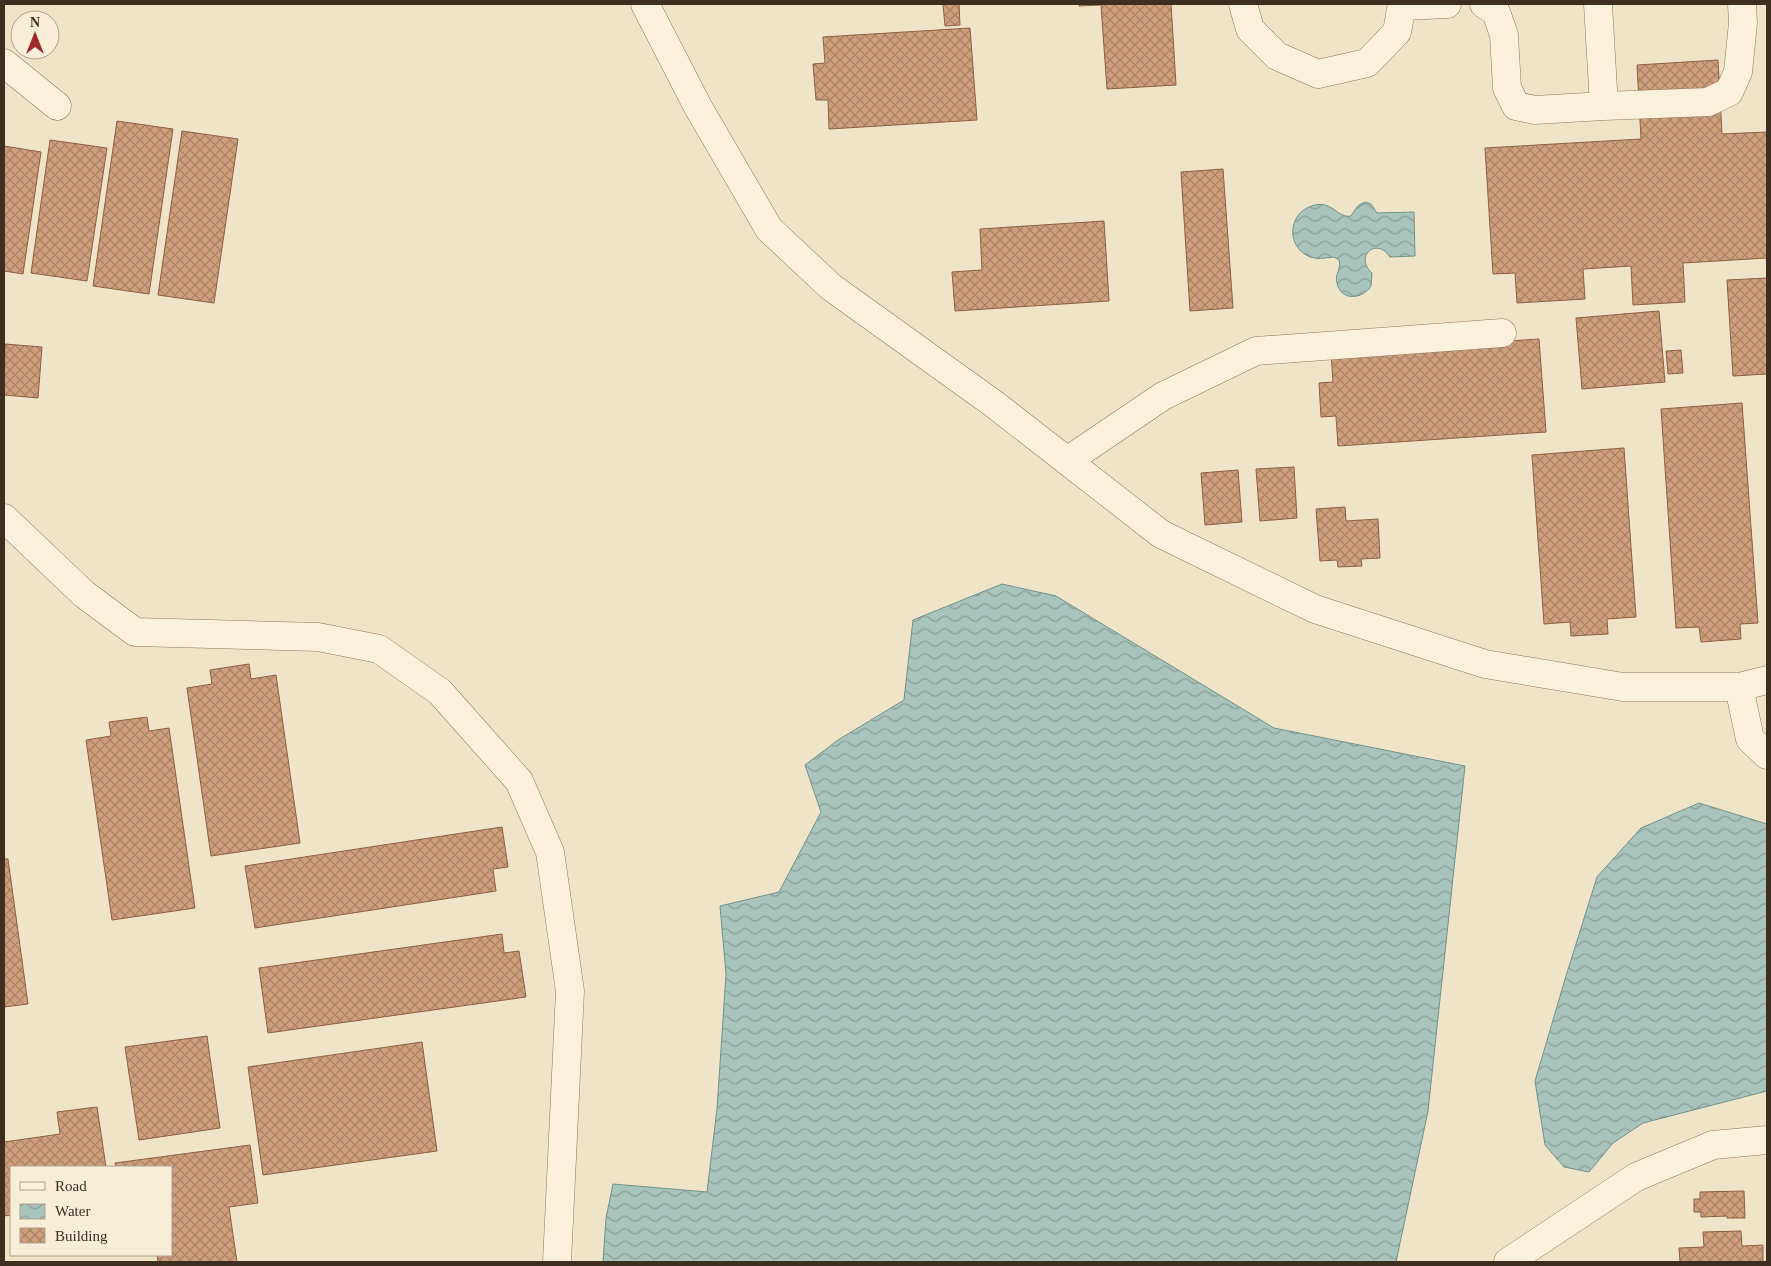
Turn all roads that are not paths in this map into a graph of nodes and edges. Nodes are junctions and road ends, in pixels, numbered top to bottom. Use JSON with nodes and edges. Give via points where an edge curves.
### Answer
{"nodes":[{"id":1,"x":645,"y":4,"type":"edge"},
{"id":2,"x":1243,"y":4,"type":"edge"},
{"id":3,"x":1447,"y":4,"type":"edge"},
{"id":4,"x":1484,"y":4,"type":"edge"},
{"id":5,"x":1598,"y":4,"type":"edge"},
{"id":6,"x":1742,"y":4,"type":"edge"},
{"id":7,"x":1402,"y":5,"type":"edge"},
{"id":8,"x":4,"y":63,"type":"edge"},
{"id":9,"x":57,"y":106,"type":"dead end"},
{"id":10,"x":1604,"y":106,"type":"junction"},
{"id":11,"x":1502,"y":333,"type":"dead end"},
{"id":12,"x":1067,"y":461,"type":"junction"},
{"id":13,"x":4,"y":518,"type":"edge"},
{"id":14,"x":1767,"y":680,"type":"edge"},
{"id":15,"x":1738,"y":687,"type":"junction"},
{"id":16,"x":1767,"y":755,"type":"edge"},
{"id":17,"x":1767,"y":1140,"type":"edge"},
{"id":18,"x":557,"y":1262,"type":"edge"},
{"id":19,"x":1508,"y":1262,"type":"edge"}],
"edges":[{"from":1,"to":12,"type":"street","via":[[698,107],[769,229],[831,287],[994,404]]},
{"from":2,"to":7,"type":"street","via":[[1250,29],[1277,56],[1318,74],[1367,63],[1397,32]]},
{"from":3,"to":7,"type":"street"},
{"from":4,"to":10,"type":"street","via":[[1496,12],[1504,35],[1507,88],[1516,106],[1536,110]]},
{"from":5,"to":10,"type":"street"},
{"from":6,"to":10,"type":"street","via":[[1738,72],[1729,92],[1708,102]]},
{"from":8,"to":9,"type":"street"},
{"from":11,"to":12,"type":"street","via":[[1256,351],[1164,396]]},
{"from":12,"to":15,"type":"street","via":[[1161,534],[1315,609],[1485,664],[1623,687]]},
{"from":13,"to":18,"type":"street","via":[[84,594],[135,632],[318,637],[379,649],[440,692],[519,781],[550,852],[570,991]]},
{"from":14,"to":15,"type":"street"},
{"from":15,"to":16,"type":"street","via":[[1750,739]]},
{"from":17,"to":19,"type":"street","via":[[1713,1145],[1636,1177]]}]}
